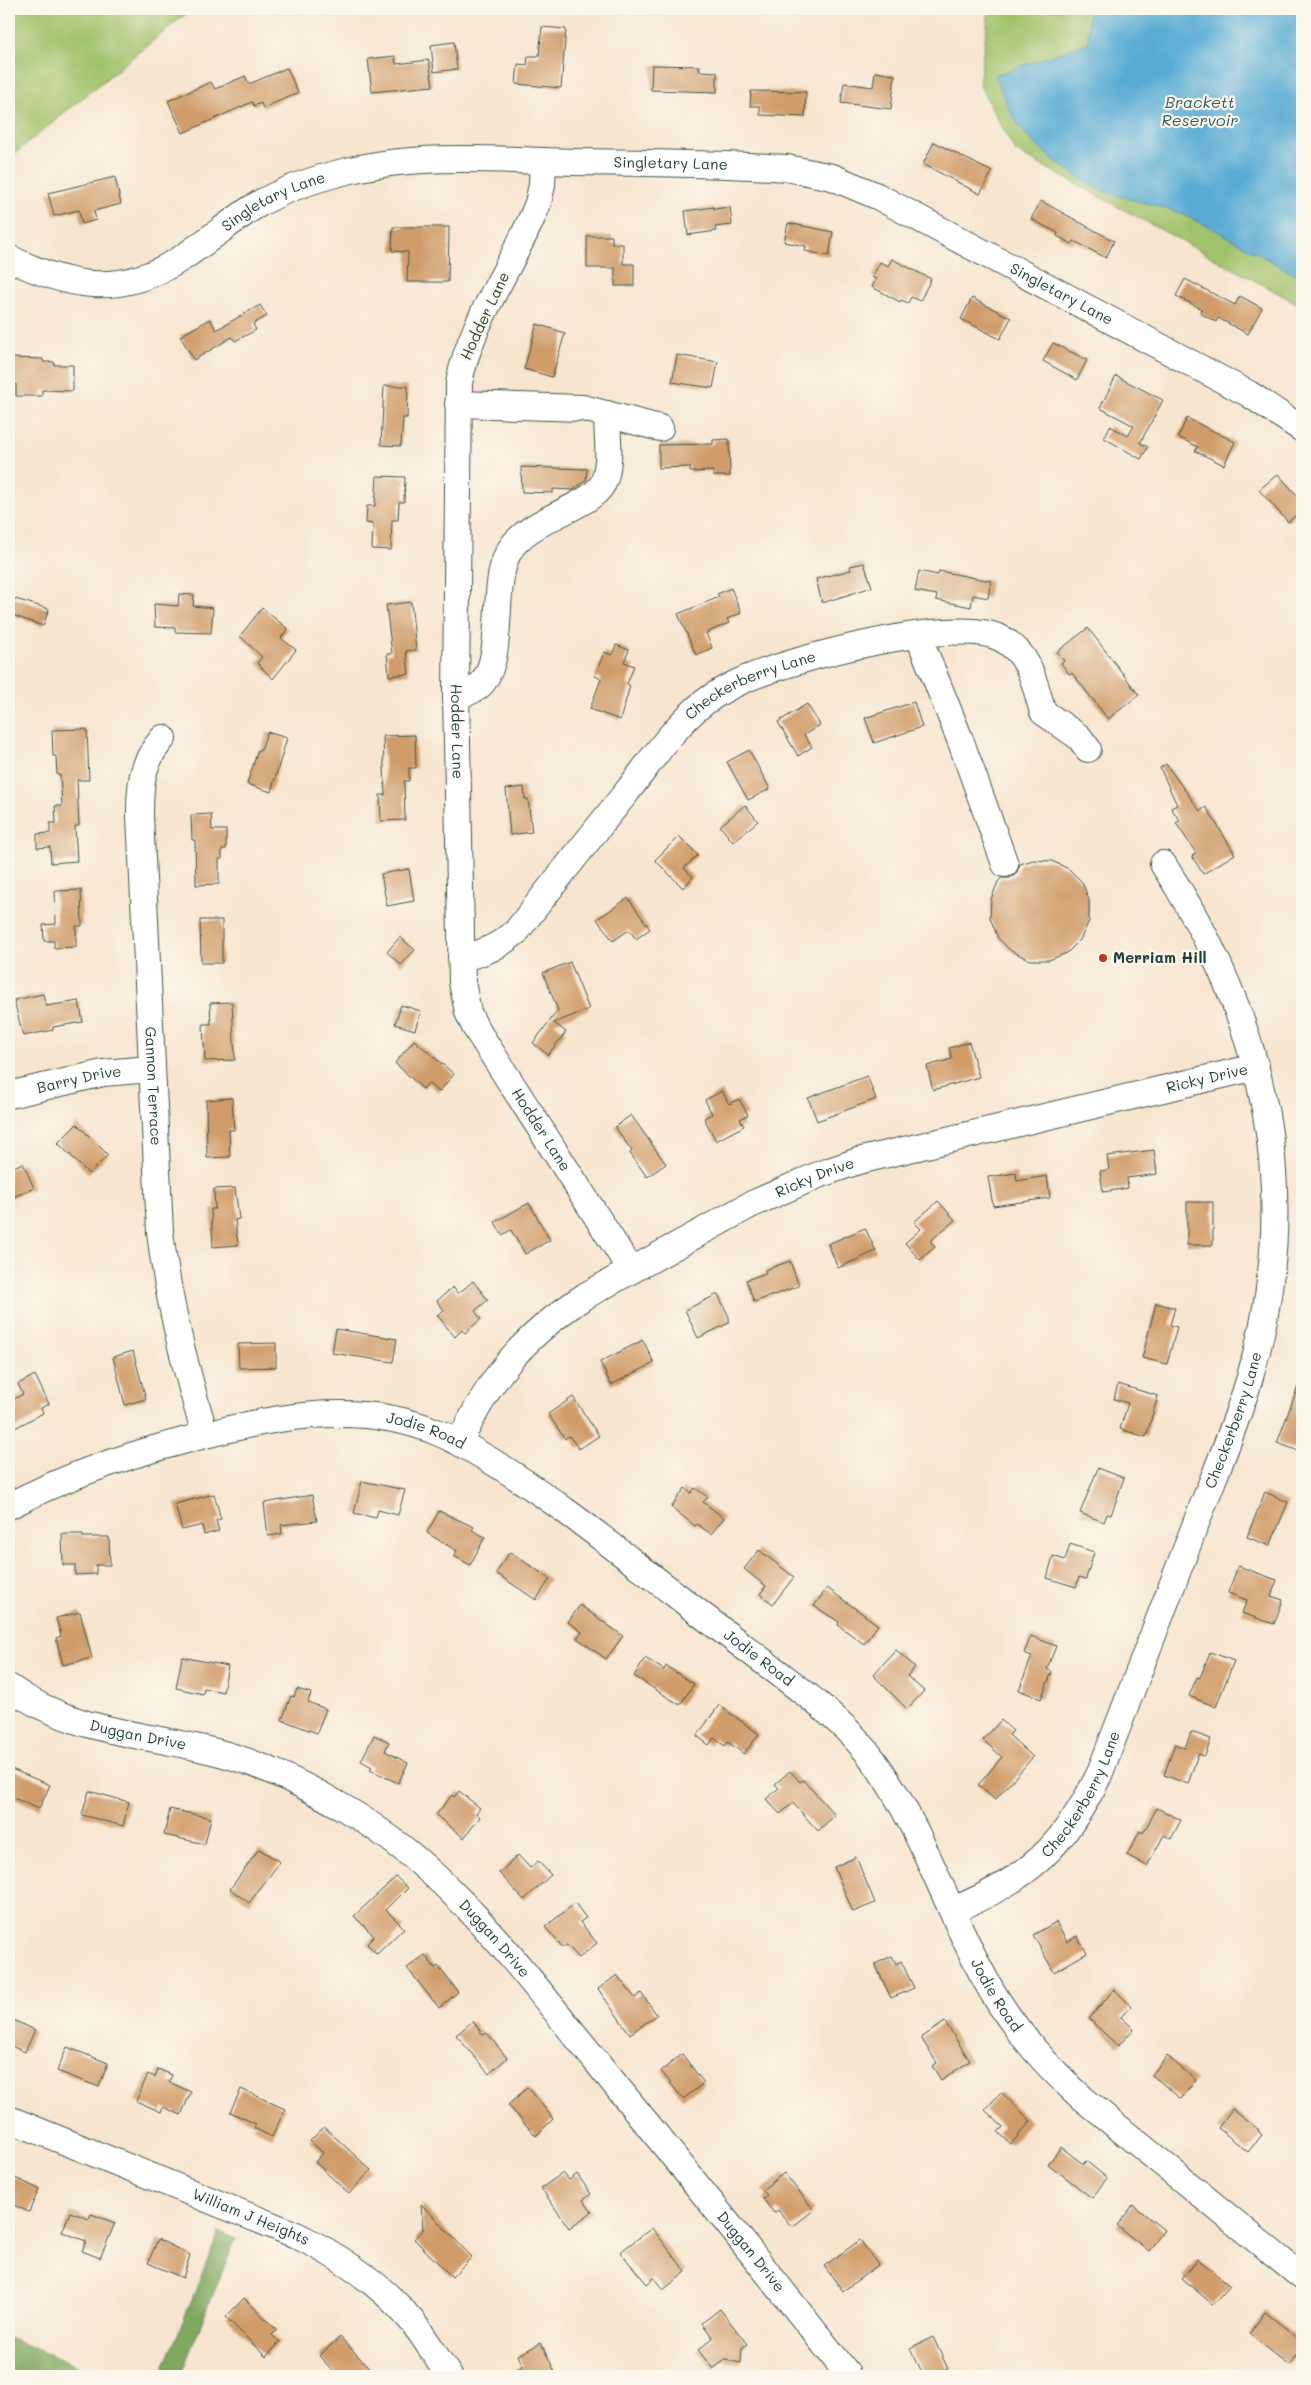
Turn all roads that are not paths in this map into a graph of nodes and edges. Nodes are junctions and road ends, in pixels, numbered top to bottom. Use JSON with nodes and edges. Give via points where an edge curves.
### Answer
{"nodes":[{"id":1,"x":543,"y":161,"type":"junction"},
{"id":2,"x":9,"y":258,"type":"edge"},
{"id":3,"x":458,"y":404,"type":"junction"},
{"id":4,"x":607,"y":414,"type":"junction"},
{"id":5,"x":660,"y":428,"type":"dead end"},
{"id":6,"x":1302,"y":429,"type":"edge"},
{"id":7,"x":918,"y":635,"type":"junction"},
{"id":8,"x":456,"y":695,"type":"junction"},
{"id":9,"x":163,"y":738,"type":"dead end"},
{"id":10,"x":1088,"y":749,"type":"dead end"},
{"id":11,"x":1005,"y":864,"type":"dead end"},
{"id":12,"x":1162,"y":864,"type":"dead end"},
{"id":13,"x":461,"y":957,"type":"junction"},
{"id":14,"x":1256,"y":1067,"type":"junction"},
{"id":15,"x":151,"y":1069,"type":"junction"},
{"id":16,"x":9,"y":1095,"type":"edge"},
{"id":17,"x":631,"y":1270,"type":"junction"},
{"id":18,"x":205,"y":1434,"type":"junction"},
{"id":19,"x":460,"y":1442,"type":"junction"},
{"id":20,"x":9,"y":1506,"type":"edge"},
{"id":21,"x":9,"y":1687,"type":"edge"},
{"id":22,"x":953,"y":1910,"type":"junction"},
{"id":23,"x":9,"y":2119,"type":"edge"},
{"id":24,"x":1302,"y":2277,"type":"edge"},
{"id":25,"x":846,"y":2372,"type":"dead end"},
{"id":26,"x":449,"y":2376,"type":"edge"}],
"edges":[{"from":1,"to":2,"type":"street","name":"Singletary Lane","via":[[401,162],[321,178],[254,207],[150,276],[115,285],[99,286],[60,279]]},
{"from":1,"to":3,"type":"street","name":"Hodder Lane","via":[[538,203],[468,348],[462,366]]},
{"from":1,"to":6,"type":"street","name":"Singletary Lane","via":[[761,166],[810,171],[832,177],[876,196],[1249,394]]},
{"from":3,"to":4,"type":"street","via":[[563,405]]},
{"from":3,"to":8,"type":"street","name":"Hodder Lane"},
{"from":4,"to":5,"type":"street"},
{"from":4,"to":8,"type":"street","via":[[605,480],[591,497],[538,524],[516,541],[504,564],[494,649],[487,674],[478,687]]},
{"from":7,"to":10,"type":"street","name":"Checkerberry Lane","via":[[958,632],[991,635],[1013,646],[1035,679],[1043,712],[1079,737]]},
{"from":7,"to":11,"type":"street"},
{"from":7,"to":13,"type":"street","name":"Checkerberry Lane","via":[[791,663],[748,678],[712,698],[681,724],[516,932],[491,949],[475,956]]},
{"from":8,"to":13,"type":"street","name":"Hodder Lane"},
{"from":9,"to":15,"type":"street","name":"Gannon Terrace","via":[[146,762],[140,794]]},
{"from":12,"to":14,"type":"street","name":"Checkerberry Lane","via":[[1212,948],[1246,1030]]},
{"from":13,"to":17,"type":"street","name":"Hodder Lane","via":[[465,998],[475,1027]]},
{"from":14,"to":17,"type":"street","name":"Ricky Drive","via":[[858,1161],[750,1204]]},
{"from":14,"to":22,"type":"street","name":"Checkerberry Lane","via":[[1271,1138],[1274,1230],[1259,1341],[1239,1411],[1087,1799],[1062,1837],[1037,1863],[996,1891]]},
{"from":15,"to":16,"type":"street","name":"Barry Drive","via":[[103,1073]]},
{"from":15,"to":18,"type":"street","name":"Gannon Terrace","via":[[164,1265],[179,1341]]},
{"from":17,"to":19,"type":"street","name":"Ricky Drive","via":[[562,1312],[517,1351],[484,1393]]},
{"from":18,"to":19,"type":"street","name":"Jodie Road","via":[[275,1418],[330,1414],[359,1415],[411,1424]]},
{"from":18,"to":20,"type":"street","name":"Jodie Road","via":[[92,1468]]},
{"from":19,"to":22,"type":"street","name":"Jodie Road","via":[[535,1488],[802,1691],[851,1734],[891,1786]]},
{"from":21,"to":25,"type":"street","name":"Duggan Drive","via":[[62,1717],[116,1733],[218,1752],[254,1764],[344,1808],[415,1857],[443,1881],[480,1921]]},
{"from":22,"to":24,"type":"street","name":"Jodie Road","via":[[983,1976],[1034,2052],[1055,2074]]},
{"from":23,"to":26,"type":"street","name":"William J Heights","via":[[296,2235],[329,2252],[370,2280],[392,2300]]}]}
